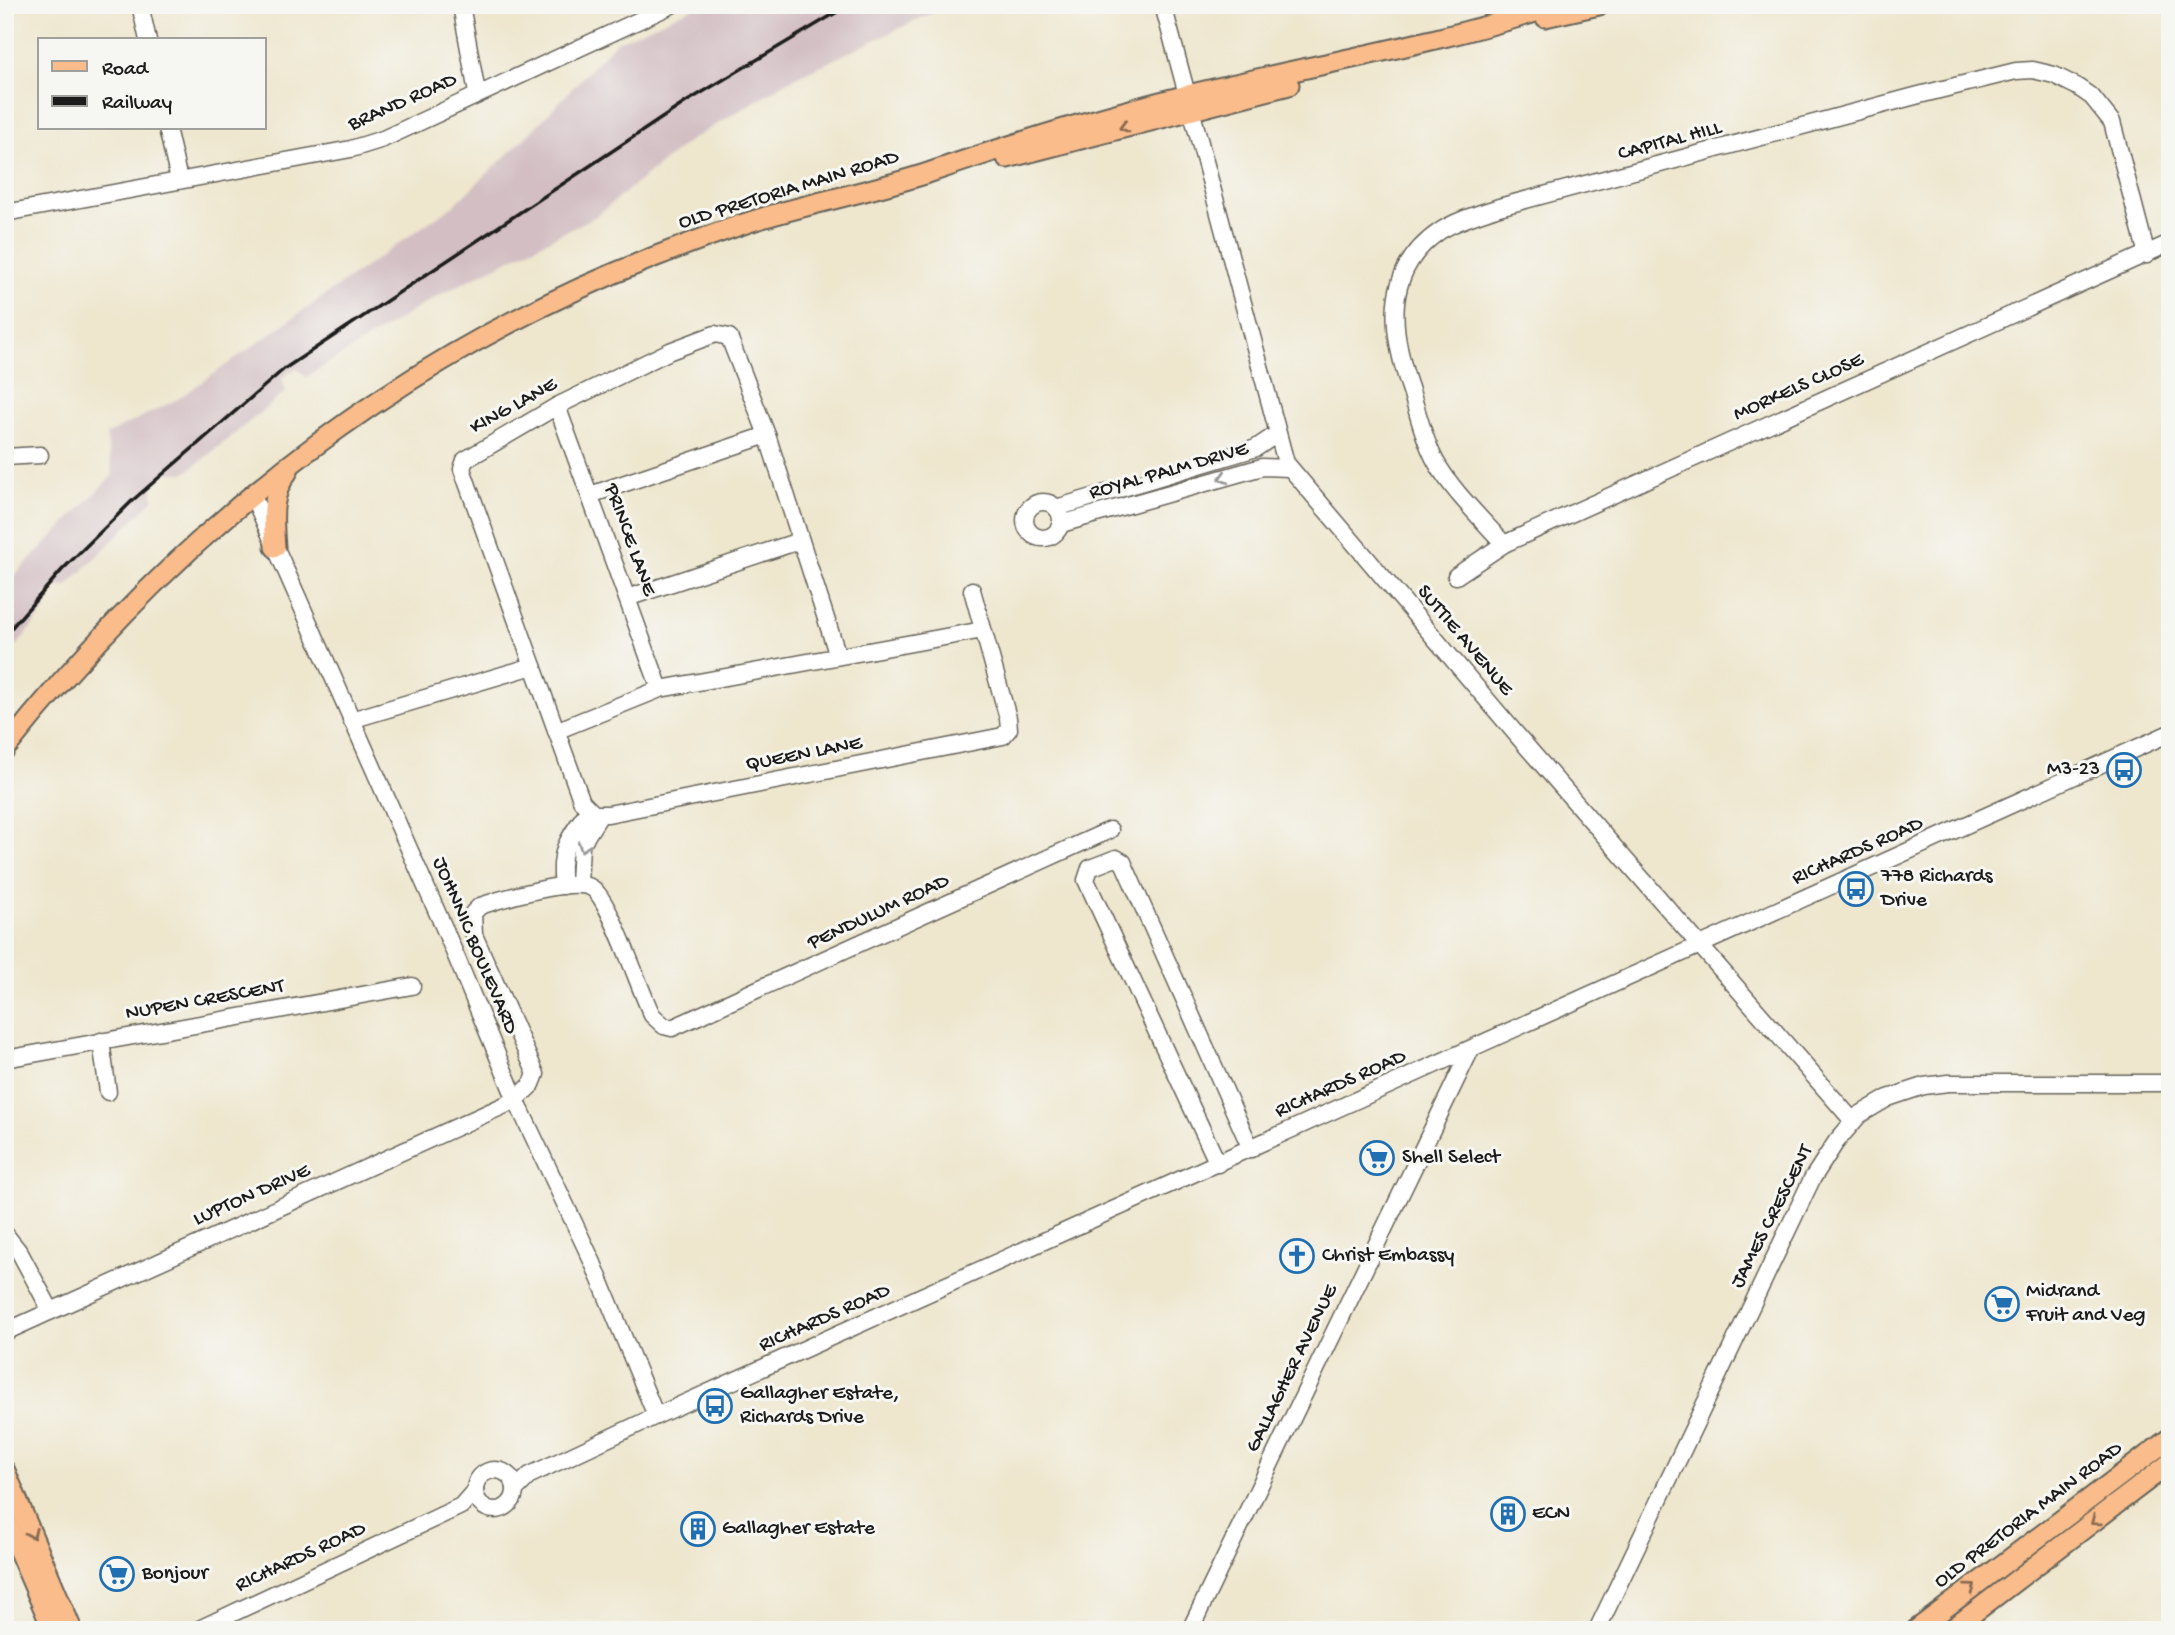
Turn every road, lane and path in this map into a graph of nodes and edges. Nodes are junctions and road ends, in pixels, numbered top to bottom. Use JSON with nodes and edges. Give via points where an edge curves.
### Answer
{"nodes":[{"id":1,"x":141,"y":5,"type":"edge"},
{"id":2,"x":461,"y":5,"type":"edge"},
{"id":3,"x":672,"y":5,"type":"edge"},
{"id":4,"x":1163,"y":5,"type":"edge"},
{"id":5,"x":1558,"y":5,"type":"edge"},
{"id":6,"x":1599,"y":5,"type":"edge"},
{"id":7,"x":148,"y":38,"type":"edge"},
{"id":8,"x":477,"y":93,"type":"junction"},
{"id":9,"x":1189,"y":103,"type":"junction"},
{"id":10,"x":167,"y":130,"type":"edge"},
{"id":11,"x":179,"y":180,"type":"junction"},
{"id":12,"x":5,"y":214,"type":"edge"},
{"id":13,"x":2168,"y":246,"type":"edge"},
{"id":14,"x":2147,"y":255,"type":"junction"},
{"id":15,"x":557,"y":406,"type":"junction"},
{"id":16,"x":1277,"y":434,"type":"junction"},
{"id":17,"x":766,"y":435,"type":"junction"},
{"id":18,"x":40,"y":455,"type":"dead end"},
{"id":19,"x":5,"y":457,"type":"edge"},
{"id":20,"x":300,"y":457,"type":"junction"},
{"id":21,"x":1289,"y":468,"type":"junction"},
{"id":22,"x":1183,"y":469,"type":"junction"},
{"id":23,"x":1189,"y":488,"type":"junction"},
{"id":24,"x":252,"y":494,"type":"junction"},
{"id":25,"x":590,"y":495,"type":"junction"},
{"id":26,"x":799,"y":541,"type":"junction"},
{"id":27,"x":1504,"y":544,"type":"junction"},
{"id":28,"x":275,"y":547,"type":"junction"},
{"id":29,"x":1457,"y":576,"type":"dead end"},
{"id":30,"x":972,"y":590,"type":"dead end"},
{"id":31,"x":627,"y":598,"type":"junction"},
{"id":32,"x":983,"y":630,"type":"junction"},
{"id":33,"x":838,"y":656,"type":"junction"},
{"id":34,"x":533,"y":666,"type":"junction"},
{"id":35,"x":660,"y":689,"type":"junction"},
{"id":36,"x":351,"y":720,"type":"junction"},
{"id":37,"x":556,"y":731,"type":"junction"},
{"id":38,"x":2170,"y":733,"type":"edge"},
{"id":39,"x":5,"y":749,"type":"edge"},
{"id":40,"x":594,"y":813,"type":"junction"},
{"id":41,"x":1110,"y":830,"type":"dead end"},
{"id":42,"x":578,"y":886,"type":"junction"},
{"id":43,"x":1701,"y":946,"type":"junction"},
{"id":44,"x":412,"y":985,"type":"dead end"},
{"id":45,"x":101,"y":1041,"type":"junction"},
{"id":46,"x":1469,"y":1051,"type":"junction"},
{"id":47,"x":5,"y":1059,"type":"edge"},
{"id":48,"x":2170,"y":1083,"type":"edge"},
{"id":49,"x":108,"y":1092,"type":"dead end"},
{"id":50,"x":516,"y":1100,"type":"junction"},
{"id":51,"x":1853,"y":1121,"type":"junction"},
{"id":52,"x":1251,"y":1149,"type":"junction"},
{"id":53,"x":1218,"y":1164,"type":"junction"},
{"id":54,"x":5,"y":1234,"type":"edge"},
{"id":55,"x":51,"y":1311,"type":"junction"},
{"id":56,"x":5,"y":1332,"type":"edge"},
{"id":57,"x":656,"y":1416,"type":"junction"},
{"id":58,"x":2170,"y":1438,"type":"edge"},
{"id":59,"x":2170,"y":1463,"type":"edge"},
{"id":60,"x":5,"y":1471,"type":"edge"},
{"id":61,"x":2149,"y":1479,"type":"junction"},
{"id":62,"x":2170,"y":1481,"type":"edge"},
{"id":63,"x":513,"y":1483,"type":"junction"},
{"id":64,"x":475,"y":1490,"type":"junction"},
{"id":65,"x":461,"y":1506,"type":"junction"},
{"id":66,"x":484,"y":1507,"type":"junction"},
{"id":67,"x":5,"y":1519,"type":"edge"},
{"id":68,"x":52,"y":1630,"type":"edge"},
{"id":69,"x":72,"y":1630,"type":"edge"},
{"id":70,"x":197,"y":1630,"type":"edge"},
{"id":71,"x":1190,"y":1630,"type":"edge"},
{"id":72,"x":1597,"y":1630,"type":"edge"},
{"id":73,"x":1916,"y":1630,"type":"edge"},
{"id":74,"x":1951,"y":1630,"type":"edge"}],
"edges":[{"from":1,"to":7,"type":"street"},
{"from":2,"to":8,"type":"street","name":"BRAND ROAD"},
{"from":3,"to":8,"type":"street","name":"BRAND ROAD"},
{"from":4,"to":9,"type":"street","name":"SUTTIE AVENUE"},
{"from":5,"to":9,"type":"main road","name":"OLD PRETORIA MAIN ROAD"},
{"from":6,"to":9,"type":"main road","name":"OLD PRETORIA MAIN ROAD"},
{"from":8,"to":11,"type":"street","name":"BRAND ROAD","via":[[383,139],[351,149]]},
{"from":9,"to":16,"type":"street","name":"SUTTIE AVENUE"},
{"from":9,"to":20,"type":"main road","name":"OLD PRETORIA MAIN ROAD","via":[[1038,135],[923,174],[761,218],[606,277],[445,359]]},
{"from":10,"to":11,"type":"street"},
{"from":11,"to":12,"type":"street","name":"BRAND ROAD"},
{"from":13,"to":14,"type":"street","name":"MORKELS CLOSE"},
{"from":14,"to":27,"type":"street","name":"MORKELS CLOSE"},
{"from":14,"to":27,"type":"street","name":"CAPITAL HILL","via":[[2112,122],[2080,88],[2033,70],[1919,95],[1499,207],[1456,223],[1426,242],[1405,275],[1393,313],[1394,330],[1436,462]]},
{"from":15,"to":17,"type":"street","name":"KING LANE","via":[[670,351],[723,334],[734,343]]},
{"from":15,"to":25,"type":"street","name":"PRINCE LANE"},
{"from":15,"to":34,"type":"street","name":"KING LANE","via":[[470,454],[463,464]]},
{"from":16,"to":21,"type":"street","name":"SUTTIE AVENUE"},
{"from":16,"to":22,"type":"street","name":"ROYAL PALM DRIVE","via":[[1261,446]]},
{"from":17,"to":25,"type":"street"},
{"from":17,"to":26,"type":"street","name":"KING LANE"},
{"from":18,"to":19,"type":"street"},
{"from":20,"to":24,"type":"main road","name":"OLD PRETORIA MAIN ROAD"},
{"from":20,"to":28,"type":"main road","via":[[275,493]]},
{"from":21,"to":23,"type":"street","name":"ROYAL PALM DRIVE","one_way":true,"via":[[1262,467]]},
{"from":21,"to":43,"type":"street","name":"SUTTIE AVENUE"},
{"from":22,"to":23,"type":"street"},
{"from":22,"to":23,"type":"street","name":"ROYAL PALM DRIVE","via":[[1059,516]]},
{"from":24,"to":28,"type":"street","name":"JOHNNIC BOULEVARD"},
{"from":24,"to":39,"type":"main road","name":"OLD PRETORIA MAIN ROAD","via":[[124,611]]},
{"from":25,"to":31,"type":"street","name":"PRINCE LANE"},
{"from":26,"to":31,"type":"street"},
{"from":26,"to":33,"type":"street","name":"KING LANE"},
{"from":27,"to":29,"type":"street","name":"MORKELS CLOSE"},
{"from":28,"to":36,"type":"street","name":"JOHNNIC BOULEVARD"},
{"from":30,"to":32,"type":"street"},
{"from":31,"to":35,"type":"street","name":"PRINCE LANE"},
{"from":32,"to":33,"type":"street"},
{"from":32,"to":40,"type":"street","name":"QUEEN LANE","via":[[1009,726],[1003,736]]},
{"from":33,"to":35,"type":"street"},
{"from":34,"to":36,"type":"street"},
{"from":34,"to":37,"type":"street","name":"KING LANE"},
{"from":35,"to":37,"type":"street"},
{"from":36,"to":50,"type":"street","name":"JOHNNIC BOULEVARD"},
{"from":37,"to":40,"type":"street"},
{"from":38,"to":43,"type":"street","name":"RICHARDS ROAD"},
{"from":40,"to":42,"type":"street","via":[[581,845]]},
{"from":41,"to":42,"type":"street","name":"PENDULUM ROAD","via":[[684,1025],[664,1026],[652,1015],[604,904]]},
{"from":42,"to":50,"type":"street","via":[[480,906],[473,914],[474,936],[536,1074]]},
{"from":43,"to":46,"type":"street","name":"RICHARDS ROAD"},
{"from":43,"to":51,"type":"street","name":"SUTTIE AVENUE"},
{"from":44,"to":45,"type":"street","name":"NUPEN CRESCENT"},
{"from":45,"to":47,"type":"street","name":"NUPEN CRESCENT"},
{"from":45,"to":49,"type":"street"},
{"from":46,"to":52,"type":"street","name":"RICHARDS ROAD"},
{"from":46,"to":71,"type":"street","name":"GALLAGHER AVENUE"},
{"from":48,"to":51,"type":"street","name":"JAMES CRESCENT","via":[[1936,1084],[1888,1098]]},
{"from":50,"to":55,"type":"street","name":"LUPTON DRIVE"},
{"from":50,"to":57,"type":"street","name":"JOHNNIC BOULEVARD","via":[[593,1264]]},
{"from":51,"to":72,"type":"street","name":"JAMES CRESCENT","via":[[1812,1179]]},
{"from":52,"to":53,"type":"street","name":"RICHARDS ROAD"},
{"from":52,"to":53,"type":"street","via":[[1123,862],[1116,858],[1090,868],[1086,880]]},
{"from":53,"to":57,"type":"street","name":"RICHARDS ROAD"},
{"from":54,"to":55,"type":"street"},
{"from":55,"to":56,"type":"street","name":"LUPTON DRIVE"},
{"from":57,"to":63,"type":"street","name":"RICHARDS ROAD"},
{"from":73,"to":58,"type":"main road","name":"OLD PRETORIA MAIN ROAD","one_way":true},
{"from":59,"to":61,"type":"main road","name":"OLD PRETORIA MAIN ROAD"},
{"from":60,"to":69,"type":"main road","one_way":true},
{"from":61,"to":62,"type":"main road"},
{"from":61,"to":74,"type":"main road","name":"OLD PRETORIA MAIN ROAD","one_way":true},
{"from":63,"to":64,"type":"street","via":[[498,1470],[491,1471],[480,1478]]},
{"from":63,"to":66,"type":"street","via":[[508,1506]]},
{"from":64,"to":65,"type":"street","name":"RICHARDS ROAD"},
{"from":64,"to":66,"type":"street"},
{"from":65,"to":66,"type":"street","name":"RICHARDS ROAD"},
{"from":65,"to":70,"type":"street","name":"RICHARDS ROAD"},
{"from":67,"to":68,"type":"main road"}]}
